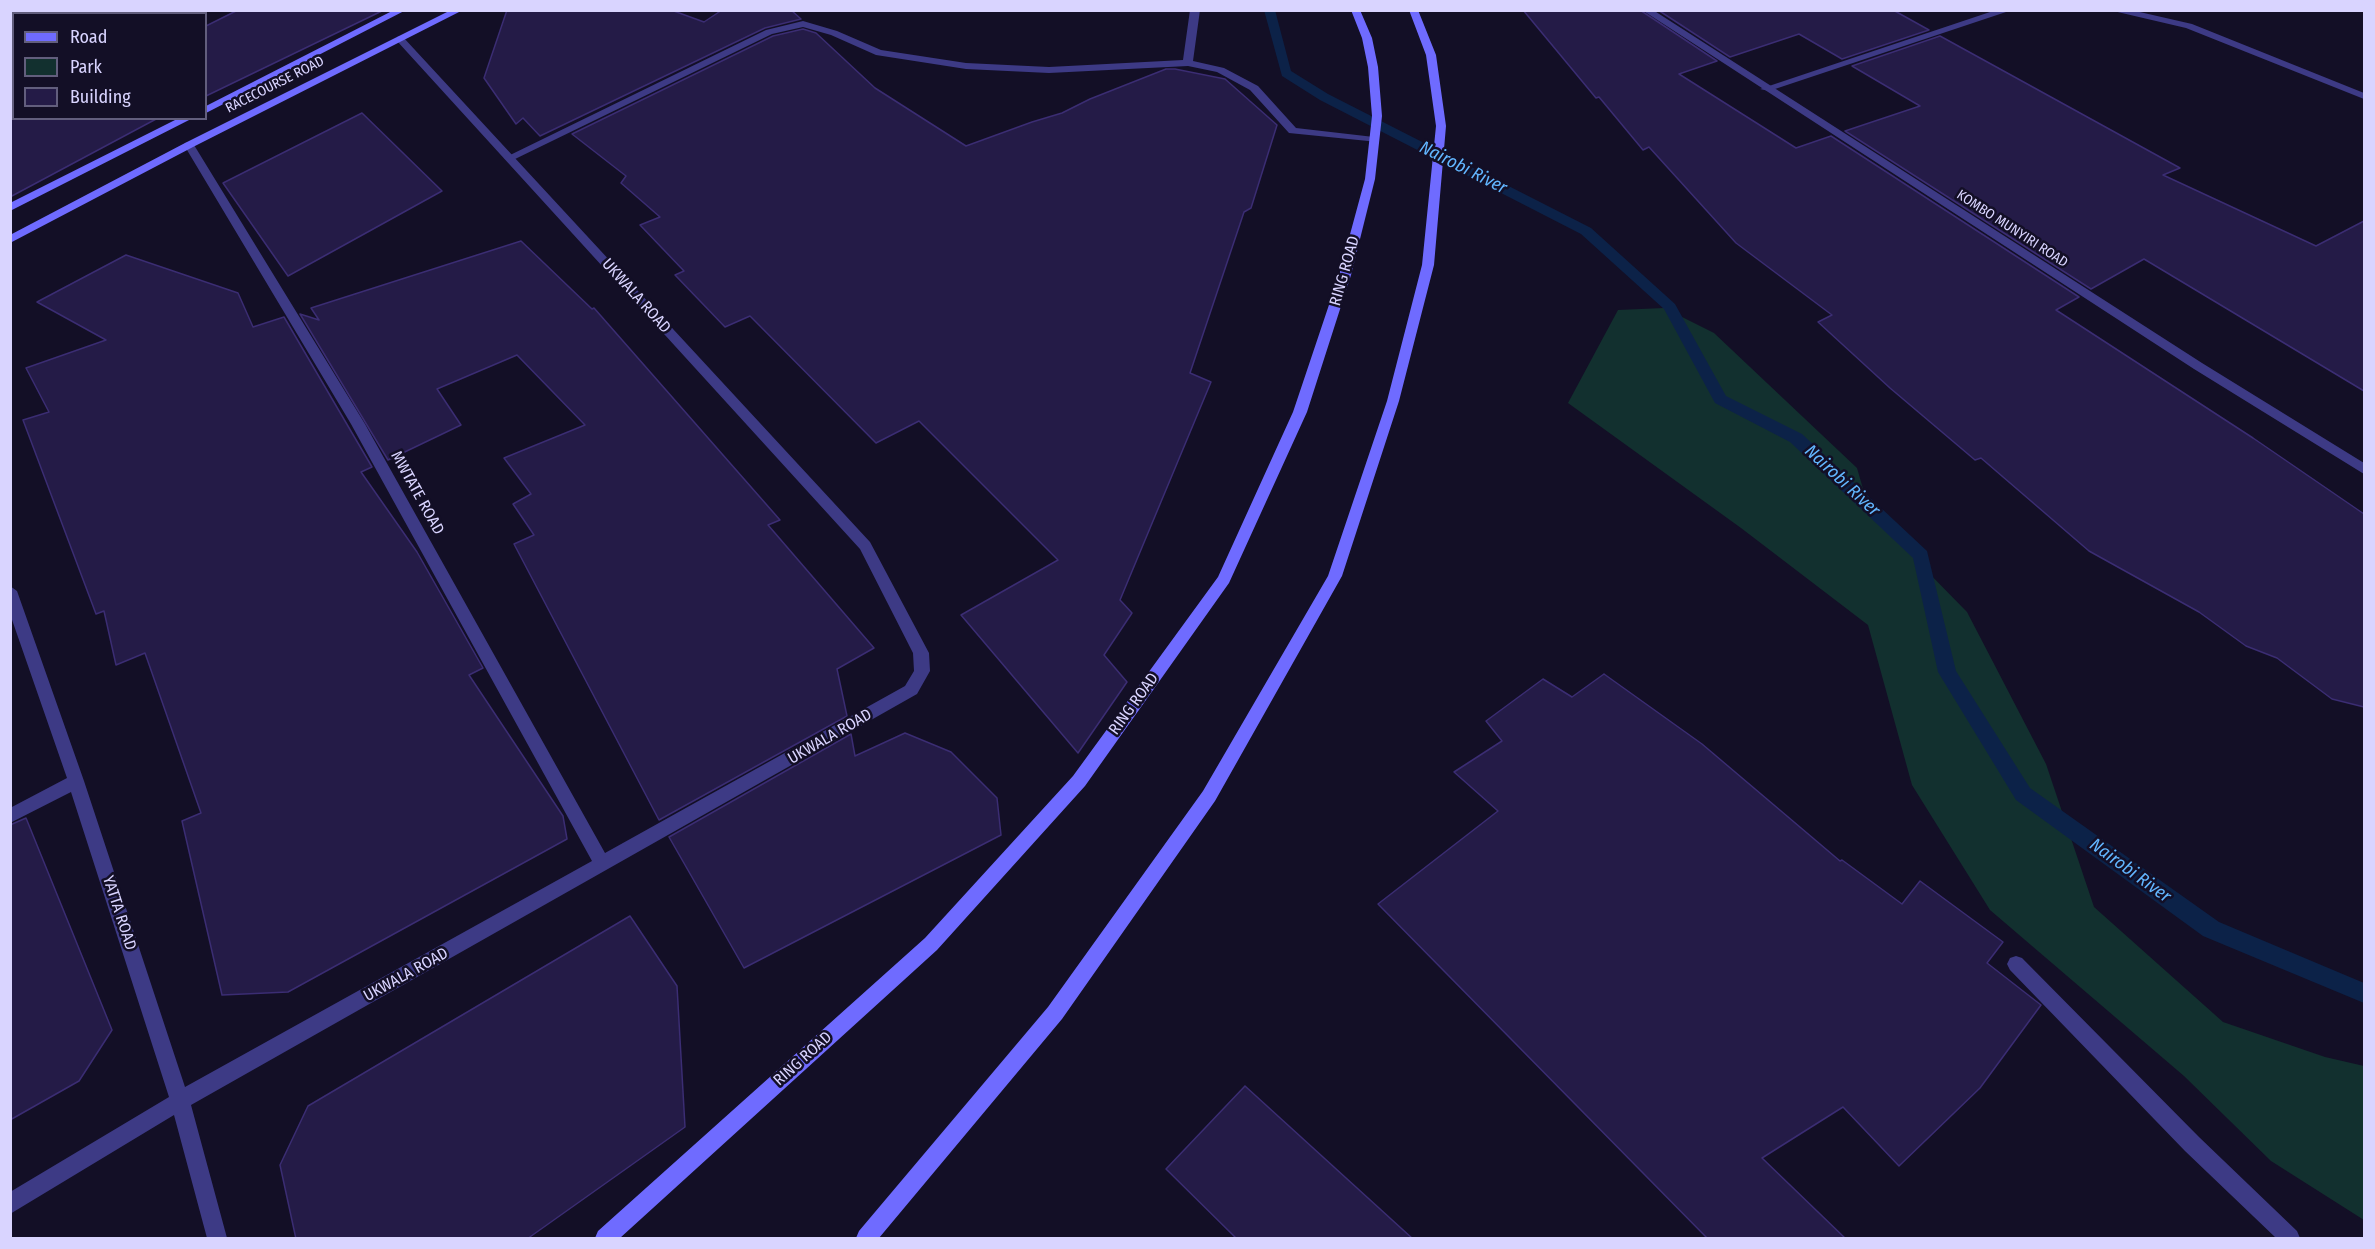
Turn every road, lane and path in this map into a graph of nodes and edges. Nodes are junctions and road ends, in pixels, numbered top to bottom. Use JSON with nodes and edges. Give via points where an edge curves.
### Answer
{"nodes":[{"id":1,"x":402,"y":10,"type":"edge"},
{"id":2,"x":459,"y":10,"type":"edge"},
{"id":3,"x":1195,"y":10,"type":"edge"},
{"id":4,"x":1355,"y":10,"type":"edge"},
{"id":5,"x":1413,"y":10,"type":"edge"},
{"id":6,"x":1646,"y":10,"type":"edge"},
{"id":7,"x":2008,"y":10,"type":"edge"},
{"id":8,"x":2113,"y":10,"type":"edge"},
{"id":9,"x":400,"y":39,"type":"junction"},
{"id":10,"x":1188,"y":63,"type":"junction"},
{"id":11,"x":1765,"y":89,"type":"junction"},
{"id":12,"x":2364,"y":96,"type":"edge"},
{"id":13,"x":207,"y":109,"type":"edge"},
{"id":14,"x":184,"y":120,"type":"edge"},
{"id":15,"x":1375,"y":139,"type":"junction"},
{"id":16,"x":189,"y":145,"type":"junction"},
{"id":17,"x":509,"y":158,"type":"junction"},
{"id":18,"x":10,"y":208,"type":"edge"},
{"id":19,"x":10,"y":240,"type":"edge"},
{"id":20,"x":2364,"y":469,"type":"edge"},
{"id":21,"x":10,"y":591,"type":"edge"},
{"id":22,"x":76,"y":781,"type":"junction"},
{"id":23,"x":10,"y":816,"type":"edge"},
{"id":24,"x":603,"y":865,"type":"junction"},
{"id":25,"x":2016,"y":964,"type":"dead end"},
{"id":26,"x":180,"y":1101,"type":"junction"},
{"id":27,"x":10,"y":1204,"type":"edge"},
{"id":28,"x":217,"y":1239,"type":"edge"},
{"id":29,"x":605,"y":1239,"type":"edge"},
{"id":30,"x":866,"y":1239,"type":"edge"},
{"id":31,"x":2290,"y":1239,"type":"edge"}],
"edges":[{"from":1,"to":13,"type":"main road","name":"RACECOURSE ROAD"},
{"from":2,"to":9,"type":"main road","name":"RACECOURSE ROAD"},
{"from":3,"to":10,"type":"street"},
{"from":4,"to":15,"type":"main road","name":"RING ROAD","via":[[1367,38],[1373,67]]},
{"from":5,"to":30,"type":"main road","via":[[1431,55],[1441,126],[1428,265],[1393,401],[1335,576],[1196,815],[1055,1013]]},
{"from":6,"to":11,"type":"street","name":"KOMBO MUNYIRI ROAD"},
{"from":7,"to":11,"type":"street"},
{"from":8,"to":12,"type":"street","via":[[2189,26]]},
{"from":9,"to":16,"type":"main road","name":"RACECOURSE ROAD"},
{"from":9,"to":17,"type":"street","name":"UKWALA ROAD"},
{"from":10,"to":15,"type":"street","via":[[1220,70],[1254,88],[1293,131]]},
{"from":10,"to":17,"type":"street","via":[[1049,70],[966,66],[879,53],[803,24],[769,32]]},
{"from":11,"to":20,"type":"street","name":"KOMBO MUNYIRI ROAD"},
{"from":14,"to":18,"type":"main road"},
{"from":15,"to":29,"type":"main road","name":"RING ROAD","via":[[1370,178],[1345,275],[1300,412],[1224,579],[1079,781],[931,944]]},
{"from":16,"to":19,"type":"main road","name":"RACECOURSE ROAD"},
{"from":16,"to":24,"type":"street","name":"MWTATE ROAD","via":[[358,424]]},
{"from":17,"to":24,"type":"street","name":"UKWALA ROAD","via":[[865,546],[921,653],[922,671],[911,690]]},
{"from":21,"to":22,"type":"street","name":"YATTA ROAD"},
{"from":22,"to":23,"type":"street"},
{"from":22,"to":26,"type":"street","name":"YATTA ROAD"},
{"from":24,"to":26,"type":"street","name":"UKWALA ROAD"},
{"from":25,"to":31,"type":"street"},
{"from":26,"to":27,"type":"street","name":"UKWALA ROAD"},
{"from":26,"to":28,"type":"street","name":"YATTA ROAD"}]}
